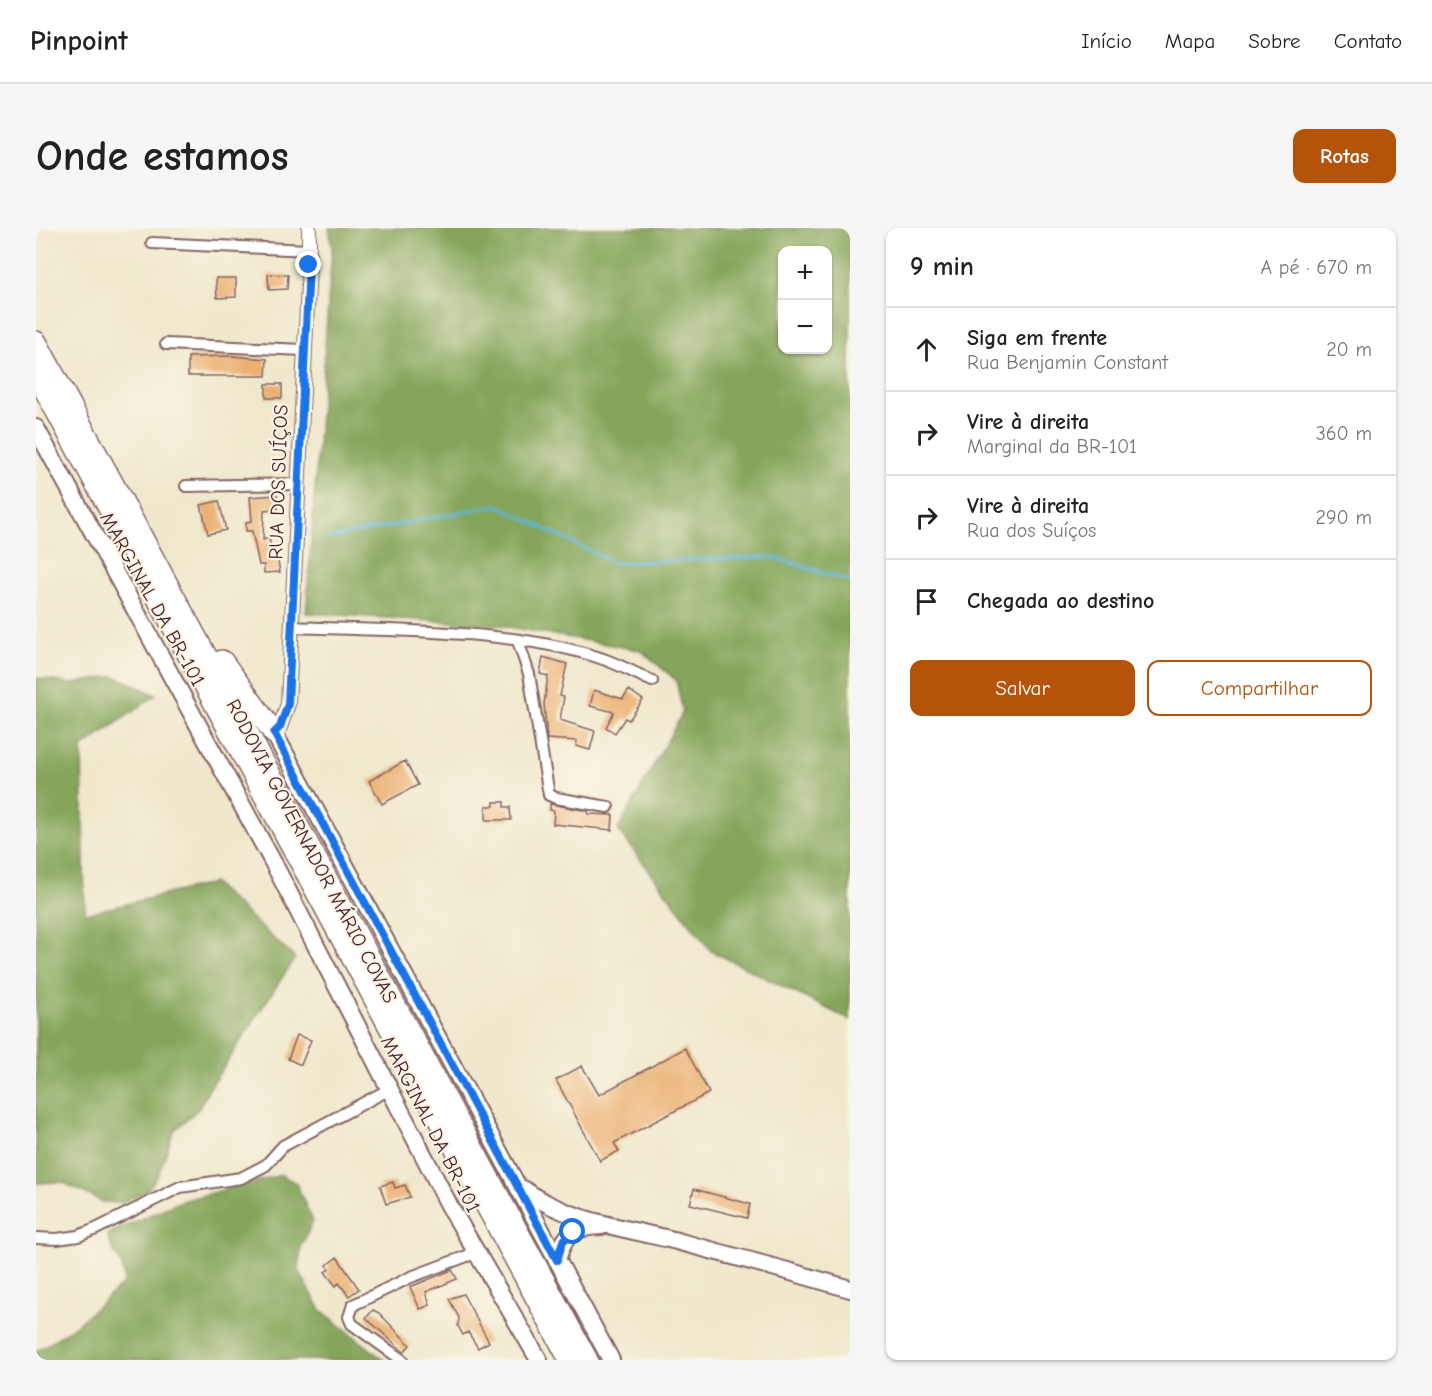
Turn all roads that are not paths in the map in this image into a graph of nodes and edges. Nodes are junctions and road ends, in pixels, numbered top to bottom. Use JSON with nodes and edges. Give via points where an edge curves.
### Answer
{"nodes":[{"id":1,"x":309,"y":228,"type":"edge"},
{"id":2,"x":152,"y":243,"type":"dead end"},
{"id":3,"x":310,"y":250,"type":"junction"},
{"id":4,"x":36,"y":342,"type":"edge"},
{"id":5,"x":166,"y":344,"type":"dead end"},
{"id":6,"x":304,"y":350,"type":"junction"},
{"id":7,"x":36,"y":373,"type":"edge"},
{"id":8,"x":37,"y":434,"type":"edge"},
{"id":9,"x":297,"y":484,"type":"junction"},
{"id":10,"x":186,"y":486,"type":"dead end"},
{"id":11,"x":165,"y":582,"type":"junction"},
{"id":12,"x":292,"y":627,"type":"junction"},
{"id":13,"x":518,"y":641,"type":"junction"},
{"id":14,"x":652,"y":681,"type":"dead end"},
{"id":15,"x":274,"y":733,"type":"junction"},
{"id":16,"x":608,"y":807,"type":"dead end"},
{"id":17,"x":388,"y":1090,"type":"junction"},
{"id":18,"x":519,"y":1186,"type":"junction"},
{"id":19,"x":606,"y":1226,"type":"junction"},
{"id":20,"x":36,"y":1238,"type":"edge"},
{"id":21,"x":475,"y":1253,"type":"junction"},
{"id":22,"x":557,"y":1260,"type":"junction"},
{"id":23,"x":850,"y":1289,"type":"edge"},
{"id":24,"x":402,"y":1360,"type":"edge"},
{"id":25,"x":539,"y":1360,"type":"edge"},
{"id":26,"x":570,"y":1360,"type":"edge"},
{"id":27,"x":587,"y":1360,"type":"edge"},
{"id":28,"x":611,"y":1360,"type":"edge"}],
"edges":[{"from":1,"to":3,"type":"street","name":"RUA DOS SUÍÇOS"},
{"from":2,"to":3,"type":"street"},
{"from":3,"to":6,"type":"street","name":"RUA DOS SUÍÇOS"},
{"from":4,"to":11,"type":"highway","name":"RODOVIA GOVERNADOR MÁRIO COVAS"},
{"from":5,"to":6,"type":"street"},
{"from":6,"to":9,"type":"street","name":"RUA DOS SUÍÇOS"},
{"from":7,"to":26,"type":"highway","name":"RODOVIA GOVERNADOR MÁRIO COVAS"},
{"from":8,"to":17,"type":"main road","name":"MARGINAL DA BR-101","via":[[274,864]]},
{"from":9,"to":10,"type":"street"},
{"from":9,"to":12,"type":"street","name":"RUA DOS SUÍÇOS"},
{"from":11,"to":15,"type":"highway"},
{"from":11,"to":27,"type":"highway","name":"RODOVIA GOVERNADOR MÁRIO COVAS"},
{"from":12,"to":13,"type":"street","via":[[440,633]]},
{"from":12,"to":15,"type":"street","name":"RUA DOS SUÍÇOS","via":[[288,704]]},
{"from":13,"to":14,"type":"street","via":[[606,660]]},
{"from":13,"to":16,"type":"street","via":[[529,674],[549,795]]},
{"from":15,"to":18,"type":"main road"},
{"from":17,"to":20,"type":"street","via":[[283,1146],[266,1166],[248,1175],[180,1187],[78,1236]]},
{"from":17,"to":21,"type":"main road","name":"MARGINAL DA BR-101"},
{"from":18,"to":19,"type":"main road","via":[[541,1203]]},
{"from":18,"to":22,"type":"main road"},
{"from":19,"to":22,"type":"main road","via":[[573,1232],[563,1241]]},
{"from":19,"to":23,"type":"main road"},
{"from":21,"to":24,"type":"street","via":[[411,1277],[353,1305],[349,1317],[352,1324]]},
{"from":21,"to":25,"type":"main road","name":"MARGINAL DA BR-101"},
{"from":22,"to":28,"type":"main road"}]}
